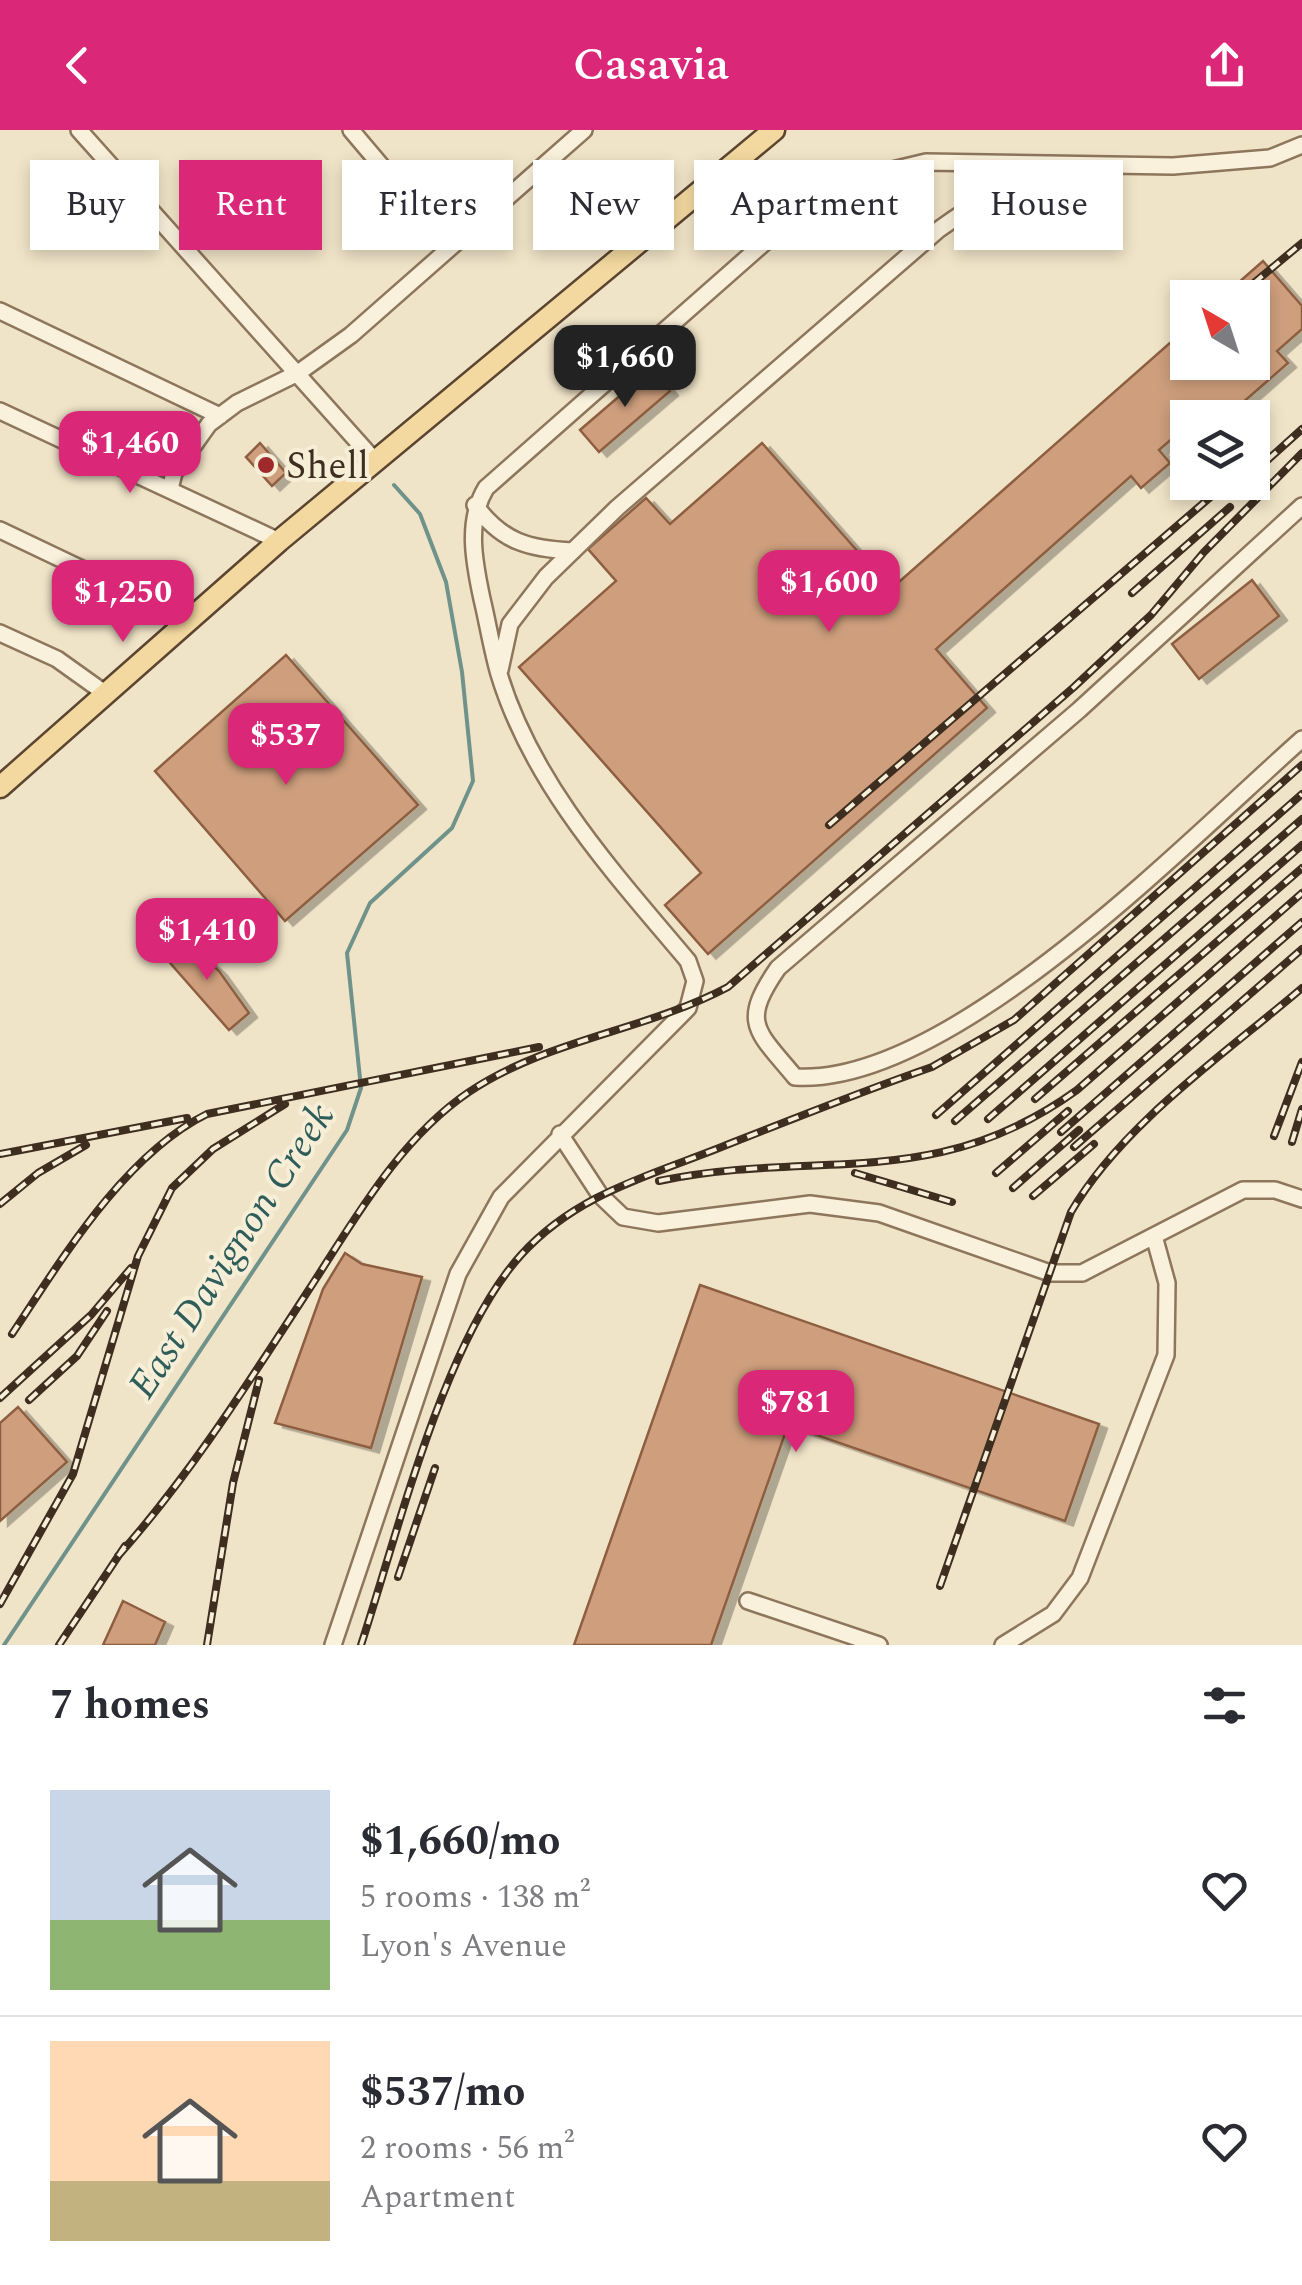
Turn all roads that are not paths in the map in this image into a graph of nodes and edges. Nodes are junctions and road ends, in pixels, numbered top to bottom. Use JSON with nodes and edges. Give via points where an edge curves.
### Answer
{"nodes":[{"id":1,"x":79,"y":130,"type":"edge"},
{"id":2,"x":351,"y":130,"type":"edge"},
{"id":3,"x":584,"y":130,"type":"edge"},
{"id":4,"x":774,"y":130,"type":"edge"},
{"id":5,"x":1302,"y":145,"type":"edge"},
{"id":6,"x":376,"y":160,"type":"edge"},
{"id":7,"x":1123,"y":165,"type":"edge"},
{"id":8,"x":513,"y":192,"type":"edge"},
{"id":9,"x":954,"y":219,"type":"edge"},
{"id":10,"x":934,"y":234,"type":"edge"},
{"id":11,"x":447,"y":250,"type":"edge"},
{"id":12,"x":757,"y":250,"type":"edge"},
{"id":13,"x":915,"y":250,"type":"edge"},
{"id":14,"x":0,"y":311,"type":"edge"},
{"id":15,"x":298,"y":373,"type":"junction"},
{"id":16,"x":0,"y":411,"type":"edge"},
{"id":17,"x":220,"y":416,"type":"junction"},
{"id":18,"x":375,"y":461,"type":"junction"},
{"id":19,"x":170,"y":489,"type":"junction"},
{"id":20,"x":476,"y":505,"type":"junction"},
{"id":21,"x":1302,"y":506,"type":"edge"},
{"id":22,"x":0,"y":530,"type":"edge"},
{"id":23,"x":279,"y":541,"type":"junction"},
{"id":24,"x":573,"y":551,"type":"junction"},
{"id":25,"x":189,"y":620,"type":"junction"},
{"id":26,"x":0,"y":633,"type":"edge"},
{"id":27,"x":499,"y":674,"type":"junction"},
{"id":28,"x":106,"y":694,"type":"junction"},
{"id":29,"x":1302,"y":739,"type":"edge"},
{"id":30,"x":0,"y":787,"type":"edge"},
{"id":31,"x":560,"y":1134,"type":"junction"},
{"id":32,"x":1302,"y":1200,"type":"edge"},
{"id":33,"x":1154,"y":1236,"type":"junction"},
{"id":34,"x":748,"y":1601,"type":"dead end"},
{"id":35,"x":333,"y":1645,"type":"edge"},
{"id":36,"x":879,"y":1645,"type":"edge"},
{"id":37,"x":1003,"y":1645,"type":"edge"}],
"edges":[{"from":1,"to":15,"type":"street"},
{"from":2,"to":6,"type":"street"},
{"from":3,"to":8,"type":"street"},
{"from":4,"to":18,"type":"main road"},
{"from":5,"to":7,"type":"street","via":[[1270,158]]},
{"from":9,"to":10,"type":"street"},
{"from":11,"to":15,"type":"street"},
{"from":12,"to":20,"type":"street","via":[[524,451]]},
{"from":13,"to":24,"type":"street"},
{"from":14,"to":17,"type":"street"},
{"from":15,"to":17,"type":"street"},
{"from":15,"to":18,"type":"street"},
{"from":16,"to":19,"type":"street"},
{"from":17,"to":19,"type":"street","via":[[174,473]]},
{"from":18,"to":23,"type":"main road"},
{"from":19,"to":23,"type":"street"},
{"from":20,"to":24,"type":"street","via":[[512,542]]},
{"from":20,"to":27,"type":"street","via":[[478,578]]},
{"from":21,"to":29,"type":"street","via":[[778,968],[756,999],[762,1038],[794,1078],[813,1078],[950,1029],[1033,977]]},
{"from":22,"to":25,"type":"street"},
{"from":23,"to":25,"type":"main road"},
{"from":24,"to":27,"type":"street","via":[[510,624]]},
{"from":25,"to":28,"type":"main road"},
{"from":26,"to":28,"type":"street","via":[[57,659]]},
{"from":27,"to":31,"type":"street","via":[[558,798],[688,961],[696,982],[688,1008]]},
{"from":28,"to":30,"type":"main road"},
{"from":31,"to":33,"type":"street","via":[[623,1217],[658,1223],[810,1204],[879,1213],[1063,1274],[1082,1273]]},
{"from":31,"to":35,"type":"street","via":[[501,1197],[458,1274]]},
{"from":32,"to":33,"type":"street","via":[[1275,1190],[1243,1190]]},
{"from":33,"to":37,"type":"street","via":[[1167,1283],[1166,1356],[1080,1578],[1053,1614]]},
{"from":34,"to":36,"type":"street"}]}
